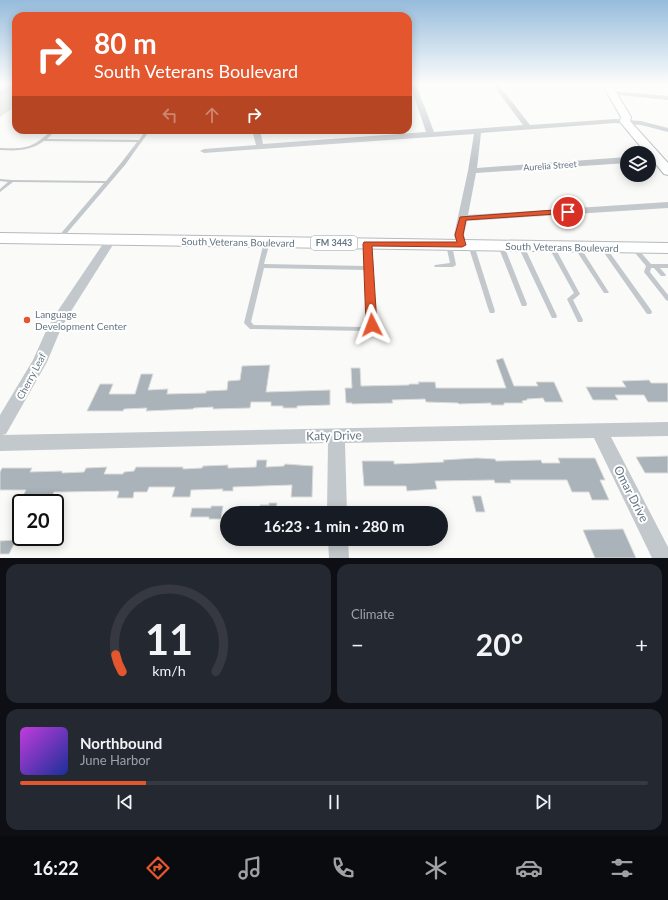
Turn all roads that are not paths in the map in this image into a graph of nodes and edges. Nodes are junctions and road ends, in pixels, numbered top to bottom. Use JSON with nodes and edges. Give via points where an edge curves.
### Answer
{"nodes":[{"id":1,"x":422,"y":110,"type":"edge"},
{"id":2,"x":515,"y":110,"type":"edge"},
{"id":3,"x":622,"y":110,"type":"edge"},
{"id":4,"x":625,"y":121,"type":"junction"},
{"id":5,"x":529,"y":128,"type":"junction"},
{"id":6,"x":668,"y":130,"type":"edge"},
{"id":7,"x":478,"y":131,"type":"junction"},
{"id":8,"x":50,"y":134,"type":"edge"},
{"id":9,"x":145,"y":134,"type":"edge"},
{"id":10,"x":257,"y":134,"type":"edge"},
{"id":11,"x":431,"y":135,"type":"junction"},
{"id":12,"x":43,"y":140,"type":"junction"},
{"id":13,"x":138,"y":142,"type":"junction"},
{"id":14,"x":644,"y":146,"type":"edge"},
{"id":15,"x":260,"y":147,"type":"junction"},
{"id":16,"x":0,"y":149,"type":"edge"},
{"id":17,"x":204,"y":151,"type":"dead end"},
{"id":18,"x":620,"y":160,"type":"edge"},
{"id":19,"x":656,"y":161,"type":"edge"},
{"id":20,"x":472,"y":171,"type":"junction"},
{"id":21,"x":668,"y":171,"type":"edge"},
{"id":22,"x":0,"y":180,"type":"edge"},
{"id":23,"x":12,"y":180,"type":"junction"},
{"id":24,"x":108,"y":182,"type":"junction"},
{"id":25,"x":0,"y":191,"type":"edge"},
{"id":26,"x":668,"y":205,"type":"edge"},
{"id":27,"x":463,"y":218,"type":"junction"},
{"id":28,"x":0,"y":238,"type":"edge"},
{"id":29,"x":59,"y":239,"type":"junction"},
{"id":30,"x":111,"y":240,"type":"junction"},
{"id":31,"x":267,"y":242,"type":"junction"},
{"id":32,"x":367,"y":244,"type":"junction"},
{"id":33,"x":461,"y":245,"type":"junction"},
{"id":34,"x":501,"y":246,"type":"junction"},
{"id":35,"x":521,"y":246,"type":"junction"},
{"id":36,"x":551,"y":246,"type":"junction"},
{"id":37,"x":577,"y":247,"type":"junction"},
{"id":38,"x":603,"y":247,"type":"junction"},
{"id":39,"x":634,"y":248,"type":"junction"},
{"id":40,"x":668,"y":248,"type":"edge"},
{"id":41,"x":261,"y":266,"type":"junction"},
{"id":42,"x":437,"y":266,"type":"dead end"},
{"id":43,"x":652,"y":266,"type":"junction"},
{"id":44,"x":668,"y":266,"type":"edge"},
{"id":45,"x":369,"y":268,"type":"junction"},
{"id":46,"x":663,"y":275,"type":"dead end"},
{"id":47,"x":665,"y":291,"type":"edge"},
{"id":48,"x":606,"y":292,"type":"dead end"},
{"id":49,"x":668,"y":299,"type":"edge"},
{"id":50,"x":524,"y":304,"type":"dead end"},
{"id":51,"x":492,"y":311,"type":"dead end"},
{"id":52,"x":648,"y":312,"type":"dead end"},
{"id":53,"x":554,"y":316,"type":"dead end"},
{"id":54,"x":580,"y":320,"type":"dead end"},
{"id":55,"x":668,"y":429,"type":"edge"},
{"id":56,"x":0,"y":430,"type":"edge"},
{"id":57,"x":599,"y":430,"type":"junction"},
{"id":58,"x":336,"y":436,"type":"junction"},
{"id":59,"x":0,"y":443,"type":"edge"},
{"id":60,"x":337,"y":506,"type":"edge"},
{"id":61,"x":338,"y":546,"type":"edge"},
{"id":62,"x":339,"y":558,"type":"edge"},
{"id":63,"x":663,"y":558,"type":"edge"}],
"edges":[{"from":1,"to":11,"type":"street"},
{"from":2,"to":5,"type":"street"},
{"from":3,"to":4,"type":"street","via":[[626,117]]},
{"from":4,"to":5,"type":"street"},
{"from":4,"to":6,"type":"street"},
{"from":4,"to":14,"type":"street"},
{"from":5,"to":7,"type":"street"},
{"from":7,"to":11,"type":"street"},
{"from":7,"to":20,"type":"street"},
{"from":8,"to":12,"type":"lane"},
{"from":9,"to":13,"type":"lane"},
{"from":10,"to":15,"type":"street"},
{"from":11,"to":15,"type":"street","via":[[343,138]]},
{"from":12,"to":13,"type":"lane"},
{"from":12,"to":16,"type":"lane","via":[[29,148]]},
{"from":13,"to":24,"type":"lane"},
{"from":15,"to":17,"type":"street"},
{"from":18,"to":20,"type":"street","name":"Aurelia Street"},
{"from":19,"to":21,"type":"street"},
{"from":20,"to":27,"type":"street"},
{"from":22,"to":23,"type":"lane"},
{"from":23,"to":24,"type":"lane"},
{"from":23,"to":25,"type":"lane"},
{"from":24,"to":29,"type":"lane"},
{"from":26,"to":27,"type":"street"},
{"from":27,"to":33,"type":"street","via":[[459,235]]},
{"from":28,"to":29,"type":"main road","name":"South Veterans Boulevard","number":"FM 3443"},
{"from":29,"to":30,"type":"main road","name":"South Veterans Boulevard","number":"FM 3443"},
{"from":30,"to":31,"type":"main road","name":"South Veterans Boulevard","number":"FM 3443"},
{"from":30,"to":56,"type":"street","name":"Cherry Leaf","via":[[62,315],[40,362]]},
{"from":31,"to":32,"type":"main road","name":"South Veterans Boulevard","number":"FM 3443"},
{"from":31,"to":41,"type":"lane"},
{"from":32,"to":33,"type":"main road","name":"South Veterans Boulevard","number":"FM 3443"},
{"from":32,"to":45,"type":"lane"},
{"from":33,"to":34,"type":"main road","name":"South Veterans Boulevard","number":"FM 3443"},
{"from":33,"to":42,"type":"lane","via":[[453,265]]},
{"from":33,"to":51,"type":"lane"},
{"from":34,"to":35,"type":"main road","name":"South Veterans Boulevard","number":"FM 3443"},
{"from":34,"to":50,"type":"lane"},
{"from":35,"to":36,"type":"main road","name":"South Veterans Boulevard","number":"FM 3443"},
{"from":35,"to":53,"type":"lane"},
{"from":36,"to":37,"type":"main road","name":"South Veterans Boulevard","number":"FM 3443"},
{"from":36,"to":54,"type":"lane","via":[[577,294],[570,298]]},
{"from":37,"to":38,"type":"main road","name":"South Veterans Boulevard","number":"FM 3443"},
{"from":37,"to":48,"type":"lane"},
{"from":38,"to":39,"type":"main road","name":"South Veterans Boulevard","number":"FM 3443"},
{"from":38,"to":52,"type":"lane"},
{"from":39,"to":40,"type":"main road","name":"South Veterans Boulevard","number":"FM 3443"},
{"from":39,"to":43,"type":"lane"},
{"from":41,"to":45,"type":"lane"},
{"from":41,"to":45,"type":"lane","via":[[247,323],[252,327],[367,329],[372,325]]},
{"from":43,"to":44,"type":"lane"},
{"from":43,"to":46,"type":"lane"},
{"from":43,"to":47,"type":"lane","via":[[647,272]]},
{"from":47,"to":49,"type":"lane"},
{"from":55,"to":57,"type":"street","name":"Katy Drive"},
{"from":57,"to":58,"type":"street","name":"Katy Drive"},
{"from":57,"to":63,"type":"street","name":"Omar Drive"},
{"from":58,"to":59,"type":"street","name":"Katy Drive"},
{"from":58,"to":60,"type":"street"},
{"from":61,"to":62,"type":"street"}]}
